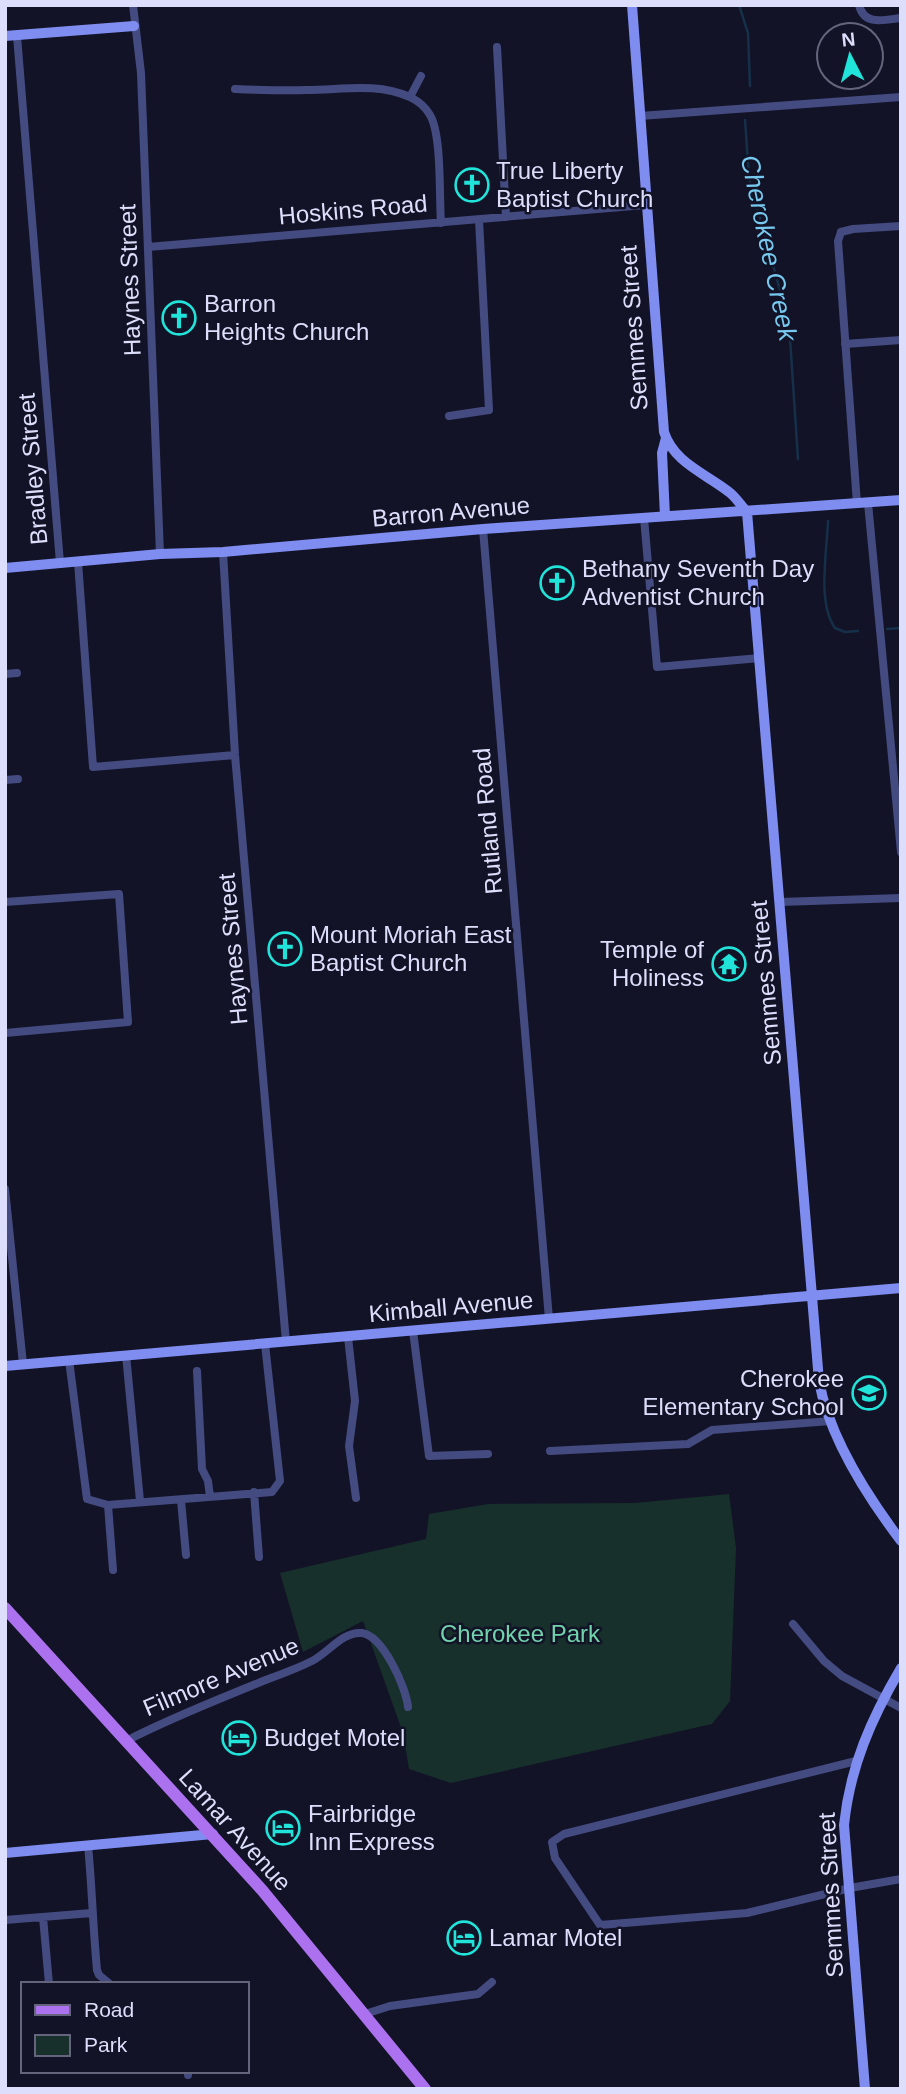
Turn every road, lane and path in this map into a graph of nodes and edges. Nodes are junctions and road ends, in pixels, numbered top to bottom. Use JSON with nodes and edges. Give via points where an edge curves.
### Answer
{"nodes":[{"id":1,"x":133,"y":5,"type":"edge"},
{"id":2,"x":632,"y":5,"type":"edge"},
{"id":3,"x":859,"y":5,"type":"edge"},
{"id":4,"x":901,"y":18,"type":"edge"},
{"id":5,"x":134,"y":26,"type":"junction"},
{"id":6,"x":11,"y":36,"type":"edge"},
{"id":7,"x":497,"y":47,"type":"dead end"},
{"id":8,"x":421,"y":76,"type":"dead end"},
{"id":9,"x":235,"y":89,"type":"dead end"},
{"id":10,"x":410,"y":97,"type":"junction"},
{"id":11,"x":901,"y":97,"type":"edge"},
{"id":12,"x":640,"y":116,"type":"junction"},
{"id":13,"x":645,"y":205,"type":"junction"},
{"id":14,"x":506,"y":218,"type":"junction"},
{"id":15,"x":479,"y":220,"type":"junction"},
{"id":16,"x":441,"y":223,"type":"junction"},
{"id":17,"x":901,"y":226,"type":"edge"},
{"id":18,"x":148,"y":247,"type":"junction"},
{"id":19,"x":901,"y":341,"type":"edge"},
{"id":20,"x":845,"y":344,"type":"junction"},
{"id":21,"x":449,"y":416,"type":"dead end"},
{"id":22,"x":666,"y":438,"type":"junction"},
{"id":23,"x":901,"y":500,"type":"edge"},
{"id":24,"x":862,"y":503,"type":"junction"},
{"id":25,"x":747,"y":512,"type":"junction"},
{"id":26,"x":665,"y":516,"type":"junction"},
{"id":27,"x":644,"y":518,"type":"junction"},
{"id":28,"x":483,"y":529,"type":"junction"},
{"id":29,"x":223,"y":552,"type":"junction"},
{"id":30,"x":160,"y":554,"type":"junction"},
{"id":31,"x":78,"y":562,"type":"junction"},
{"id":32,"x":60,"y":563,"type":"junction"},
{"id":33,"x":5,"y":568,"type":"edge"},
{"id":34,"x":760,"y":658,"type":"junction"},
{"id":35,"x":17,"y":673,"type":"dead end"},
{"id":36,"x":5,"y":674,"type":"edge"},
{"id":37,"x":235,"y":755,"type":"junction"},
{"id":38,"x":18,"y":779,"type":"dead end"},
{"id":39,"x":5,"y":780,"type":"edge"},
{"id":40,"x":901,"y":852,"type":"edge"},
{"id":41,"x":901,"y":898,"type":"edge"},
{"id":42,"x":5,"y":902,"type":"edge"},
{"id":43,"x":780,"y":902,"type":"junction"},
{"id":44,"x":5,"y":1033,"type":"edge"},
{"id":45,"x":5,"y":1189,"type":"edge"},
{"id":46,"x":901,"y":1288,"type":"edge"},
{"id":47,"x":812,"y":1294,"type":"junction"},
{"id":48,"x":549,"y":1319,"type":"junction"},
{"id":49,"x":413,"y":1331,"type":"junction"},
{"id":50,"x":348,"y":1336,"type":"junction"},
{"id":51,"x":286,"y":1342,"type":"junction"},
{"id":52,"x":265,"y":1343,"type":"junction"},
{"id":53,"x":126,"y":1356,"type":"junction"},
{"id":54,"x":69,"y":1360,"type":"junction"},
{"id":55,"x":23,"y":1364,"type":"junction"},
{"id":56,"x":5,"y":1366,"type":"edge"},
{"id":57,"x":197,"y":1371,"type":"dead end"},
{"id":58,"x":831,"y":1421,"type":"junction"},
{"id":59,"x":550,"y":1451,"type":"dead end"},
{"id":60,"x":488,"y":1454,"type":"dead end"},
{"id":61,"x":254,"y":1492,"type":"junction"},
{"id":62,"x":210,"y":1497,"type":"junction"},
{"id":63,"x":356,"y":1498,"type":"dead end"},
{"id":64,"x":181,"y":1500,"type":"junction"},
{"id":65,"x":140,"y":1502,"type":"junction"},
{"id":66,"x":108,"y":1505,"type":"junction"},
{"id":67,"x":901,"y":1541,"type":"edge"},
{"id":68,"x":186,"y":1555,"type":"dead end"},
{"id":69,"x":259,"y":1557,"type":"dead end"},
{"id":70,"x":113,"y":1570,"type":"dead end"},
{"id":71,"x":5,"y":1608,"type":"edge"},
{"id":72,"x":793,"y":1625,"type":"dead end"},
{"id":73,"x":901,"y":1668,"type":"edge"},
{"id":74,"x":883,"y":1699,"type":"junction"},
{"id":75,"x":408,"y":1707,"type":"dead end"},
{"id":76,"x":901,"y":1708,"type":"edge"},
{"id":77,"x":126,"y":1741,"type":"junction"},
{"id":78,"x":856,"y":1761,"type":"junction"},
{"id":79,"x":213,"y":1834,"type":"junction"},
{"id":80,"x":88,"y":1845,"type":"junction"},
{"id":81,"x":5,"y":1853,"type":"edge"},
{"id":82,"x":901,"y":1879,"type":"edge"},
{"id":83,"x":850,"y":1888,"type":"junction"},
{"id":84,"x":92,"y":1913,"type":"junction"},
{"id":85,"x":43,"y":1917,"type":"junction"},
{"id":86,"x":5,"y":1920,"type":"edge"},
{"id":87,"x":49,"y":1982,"type":"edge"},
{"id":88,"x":108,"y":1982,"type":"edge"},
{"id":89,"x":492,"y":1982,"type":"dead end"},
{"id":90,"x":365,"y":2014,"type":"junction"},
{"id":91,"x":425,"y":2089,"type":"edge"},
{"id":92,"x":865,"y":2089,"type":"edge"}],
"edges":[{"from":1,"to":5,"type":"street","name":"Haynes Street"},
{"from":2,"to":12,"type":"main road","name":"Semmes Street"},
{"from":3,"to":4,"type":"street","via":[[863,15],[873,21]]},
{"from":5,"to":6,"type":"main road"},
{"from":5,"to":18,"type":"street","name":"Haynes Street","via":[[141,74]]},
{"from":6,"to":32,"type":"street","name":"Bradley Street"},
{"from":7,"to":14,"type":"street"},
{"from":8,"to":10,"type":"street"},
{"from":9,"to":10,"type":"street","via":[[369,87]]},
{"from":10,"to":16,"type":"street","via":[[423,106],[436,131]]},
{"from":11,"to":12,"type":"street"},
{"from":12,"to":13,"type":"main road","name":"Semmes Street"},
{"from":13,"to":14,"type":"street","name":"Hoskins Road"},
{"from":13,"to":22,"type":"main road","name":"Semmes Street"},
{"from":14,"to":15,"type":"street","name":"Hoskins Road"},
{"from":15,"to":16,"type":"street","name":"Hoskins Road"},
{"from":15,"to":21,"type":"street","via":[[489,410]]},
{"from":16,"to":18,"type":"street","name":"Hoskins Road"},
{"from":17,"to":20,"type":"street","via":[[838,230]]},
{"from":18,"to":30,"type":"street","name":"Haynes Street"},
{"from":19,"to":20,"type":"street"},
{"from":20,"to":24,"type":"street"},
{"from":22,"to":25,"type":"main road","name":"Semmes Street","via":[[684,462],[730,493]]},
{"from":22,"to":26,"type":"main road","name":"Semmes Street","via":[[662,453]]},
{"from":23,"to":24,"type":"main road","name":"Barron Avenue"},
{"from":24,"to":25,"type":"main road","name":"Barron Avenue"},
{"from":24,"to":40,"type":"street"},
{"from":25,"to":26,"type":"main road","name":"Barron Avenue"},
{"from":25,"to":34,"type":"main road","name":"Semmes Street"},
{"from":26,"to":27,"type":"main road","name":"Barron Avenue"},
{"from":27,"to":28,"type":"main road","name":"Barron Avenue"},
{"from":27,"to":34,"type":"street","via":[[657,667]]},
{"from":28,"to":29,"type":"main road","name":"Barron Avenue"},
{"from":28,"to":48,"type":"street","name":"Rutland Road"},
{"from":29,"to":30,"type":"main road","name":"Barron Avenue"},
{"from":29,"to":37,"type":"street","name":"Haynes Street"},
{"from":30,"to":31,"type":"main road","name":"Barron Avenue"},
{"from":31,"to":32,"type":"main road","name":"Barron Avenue"},
{"from":31,"to":37,"type":"street","name":"Bradley Street","via":[[93,767]]},
{"from":32,"to":33,"type":"main road","name":"Barron Avenue"},
{"from":34,"to":43,"type":"main road","name":"Semmes Street"},
{"from":35,"to":36,"type":"street"},
{"from":37,"to":51,"type":"street","name":"Haynes Street"},
{"from":38,"to":39,"type":"street"},
{"from":41,"to":43,"type":"street"},
{"from":42,"to":44,"type":"street","via":[[118,894],[128,1022]]},
{"from":43,"to":47,"type":"main road","name":"Semmes Street"},
{"from":45,"to":55,"type":"street"},
{"from":46,"to":47,"type":"main road","name":"Kimball Avenue"},
{"from":47,"to":48,"type":"main road","name":"Kimball Avenue"},
{"from":47,"to":58,"type":"main road","name":"Semmes Street","via":[[819,1381]]},
{"from":48,"to":49,"type":"main road","name":"Kimball Avenue"},
{"from":49,"to":50,"type":"main road","name":"Kimball Avenue"},
{"from":49,"to":60,"type":"street","via":[[429,1456]]},
{"from":50,"to":51,"type":"main road","name":"Kimball Avenue"},
{"from":50,"to":63,"type":"street","via":[[355,1401],[349,1446]]},
{"from":51,"to":52,"type":"main road","name":"Kimball Avenue"},
{"from":52,"to":53,"type":"main road","name":"Kimball Avenue"},
{"from":52,"to":61,"type":"street","via":[[280,1481],[272,1492]]},
{"from":53,"to":54,"type":"main road","name":"Kimball Avenue"},
{"from":53,"to":65,"type":"street"},
{"from":54,"to":55,"type":"main road","name":"Kimball Avenue"},
{"from":54,"to":66,"type":"street","via":[[87,1499]]},
{"from":55,"to":56,"type":"main road","name":"Kimball Avenue"},
{"from":57,"to":62,"type":"street","via":[[202,1469]]},
{"from":58,"to":59,"type":"street","via":[[712,1430],[688,1444]]},
{"from":58,"to":67,"type":"main road","name":"Semmes Street","via":[[859,1482]]},
{"from":61,"to":62,"type":"street"},
{"from":61,"to":69,"type":"street"},
{"from":62,"to":64,"type":"street"},
{"from":64,"to":65,"type":"street"},
{"from":64,"to":68,"type":"street"},
{"from":65,"to":66,"type":"street"},
{"from":66,"to":70,"type":"street"},
{"from":71,"to":77,"type":"main road","name":"Lamar Avenue"},
{"from":72,"to":74,"type":"street","via":[[842,1676]]},
{"from":73,"to":74,"type":"main road","name":"Semmes Street"},
{"from":74,"to":76,"type":"street"},
{"from":74,"to":78,"type":"main road","name":"Semmes Street"},
{"from":75,"to":77,"type":"street","name":"Filmore Avenue","via":[[380,1644],[373,1637],[355,1633],[313,1660]]},
{"from":77,"to":79,"type":"main road","name":"Lamar Avenue"},
{"from":78,"to":83,"type":"main road","name":"Semmes Street","via":[[844,1825]]},
{"from":78,"to":83,"type":"street","via":[[565,1833],[552,1842],[555,1858],[600,1925],[747,1913]]},
{"from":79,"to":80,"type":"main road"},
{"from":79,"to":90,"type":"main road","name":"Lamar Avenue"},
{"from":80,"to":81,"type":"main road"},
{"from":80,"to":84,"type":"street"},
{"from":82,"to":83,"type":"street"},
{"from":83,"to":92,"type":"main road","name":"Semmes Street"},
{"from":84,"to":85,"type":"street"},
{"from":84,"to":88,"type":"street","via":[[97,1969]]},
{"from":85,"to":86,"type":"street"},
{"from":85,"to":87,"type":"street"},
{"from":89,"to":90,"type":"street","via":[[478,1993]]},
{"from":90,"to":91,"type":"main road","name":"Lamar Avenue"}]}
